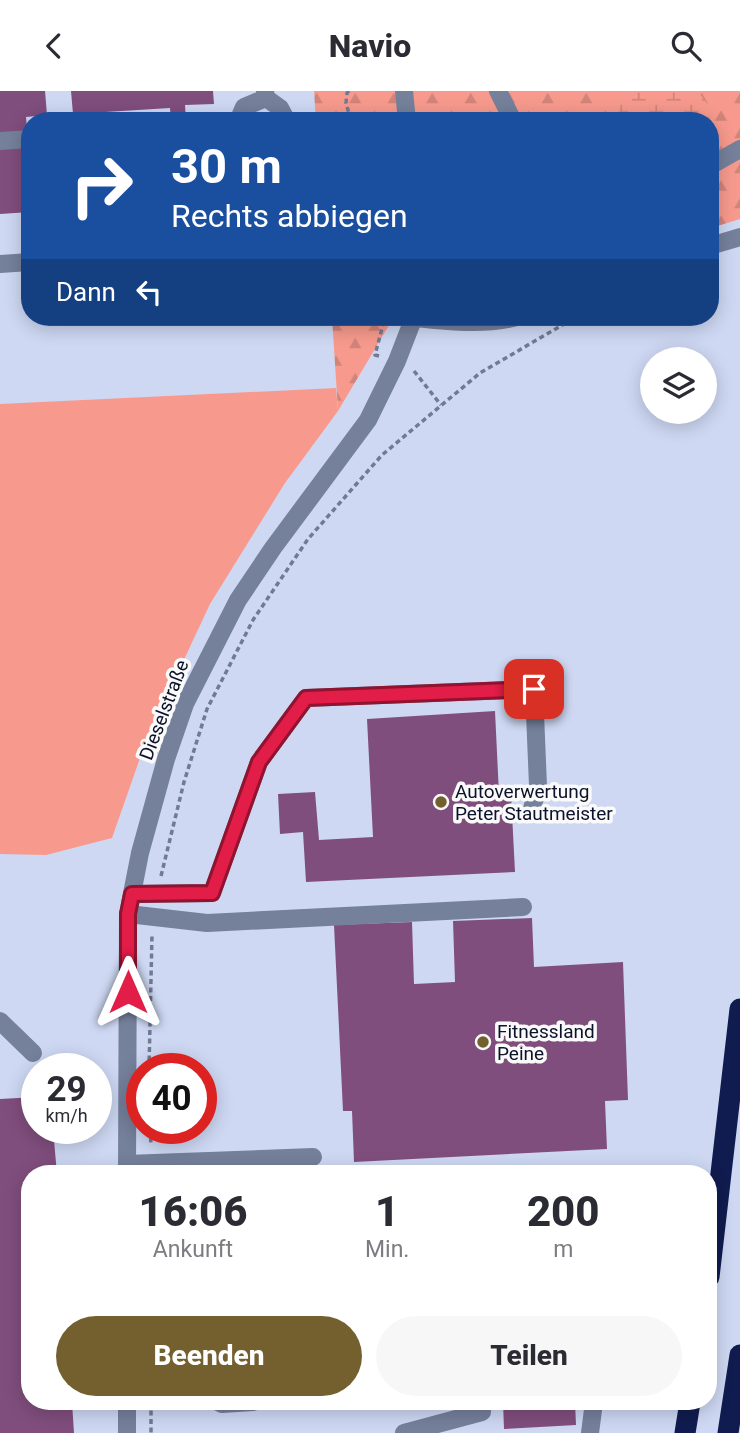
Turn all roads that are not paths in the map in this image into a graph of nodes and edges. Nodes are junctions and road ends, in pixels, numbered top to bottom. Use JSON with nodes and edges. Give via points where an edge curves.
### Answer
{"nodes":[{"id":1,"x":404,"y":91,"type":"edge"},
{"id":2,"x":498,"y":91,"type":"edge"},
{"id":3,"x":266,"y":95,"type":"edge"},
{"id":4,"x":242,"y":112,"type":"edge"},
{"id":5,"x":282,"y":112,"type":"edge"},
{"id":6,"x":406,"y":112,"type":"edge"},
{"id":7,"x":508,"y":112,"type":"edge"},
{"id":8,"x":21,"y":140,"type":"edge"},
{"id":9,"x":0,"y":141,"type":"edge"},
{"id":10,"x":740,"y":149,"type":"edge"},
{"id":11,"x":719,"y":161,"type":"edge"},
{"id":12,"x":740,"y":237,"type":"edge"},
{"id":13,"x":719,"y":243,"type":"edge"},
{"id":14,"x":21,"y":263,"type":"edge"},
{"id":15,"x":0,"y":264,"type":"edge"},
{"id":16,"x":411,"y":326,"type":"edge"},
{"id":17,"x":532,"y":809,"type":"dead end"},
{"id":18,"x":132,"y":894,"type":"junction"},
{"id":19,"x":523,"y":907,"type":"dead end"},
{"id":20,"x":128,"y":914,"type":"junction"},
{"id":21,"x":740,"y":1009,"type":"edge"},
{"id":22,"x":0,"y":1021,"type":"edge"},
{"id":23,"x":33,"y":1053,"type":"dead end"},
{"id":24,"x":313,"y":1157,"type":"dead end"},
{"id":25,"x":127,"y":1165,"type":"edge"},
{"id":26,"x":189,"y":1165,"type":"edge"},
{"id":27,"x":717,"y":1208,"type":"edge"},
{"id":28,"x":740,"y":1355,"type":"edge"},
{"id":29,"x":127,"y":1410,"type":"edge"},
{"id":30,"x":482,"y":1410,"type":"edge"},
{"id":31,"x":593,"y":1410,"type":"edge"},
{"id":32,"x":689,"y":1410,"type":"edge"},
{"id":33,"x":127,"y":1433,"type":"edge"},
{"id":34,"x":404,"y":1433,"type":"edge"},
{"id":35,"x":590,"y":1433,"type":"edge"},
{"id":36,"x":685,"y":1433,"type":"edge"},
{"id":37,"x":728,"y":1433,"type":"edge"}],
"edges":[{"from":1,"to":6,"type":"street"},
{"from":2,"to":7,"type":"street"},
{"from":3,"to":4,"type":"street"},
{"from":3,"to":5,"type":"street"},
{"from":8,"to":9,"type":"street"},
{"from":10,"to":11,"type":"street"},
{"from":12,"to":13,"type":"street"},
{"from":14,"to":15,"type":"street"},
{"from":16,"to":18,"type":"street","name":"Dieselstraße","via":[[368,420],[238,600],[185,704],[166,759]]},
{"from":17,"to":18,"type":"street","via":[[538,786],[534,689],[306,698],[259,762],[212,893]]},
{"from":18,"to":20,"type":"street","name":"Dieselstraße"},
{"from":19,"to":20,"type":"street","via":[[207,923]]},
{"from":20,"to":25,"type":"street","name":"Dieselstraße"},
{"from":21,"to":27,"type":"highway"},
{"from":22,"to":23,"type":"street"},
{"from":24,"to":26,"type":"street"},
{"from":28,"to":37,"type":"highway"},
{"from":29,"to":33,"type":"street"},
{"from":30,"to":34,"type":"street"},
{"from":31,"to":35,"type":"street"},
{"from":32,"to":36,"type":"highway"}]}
